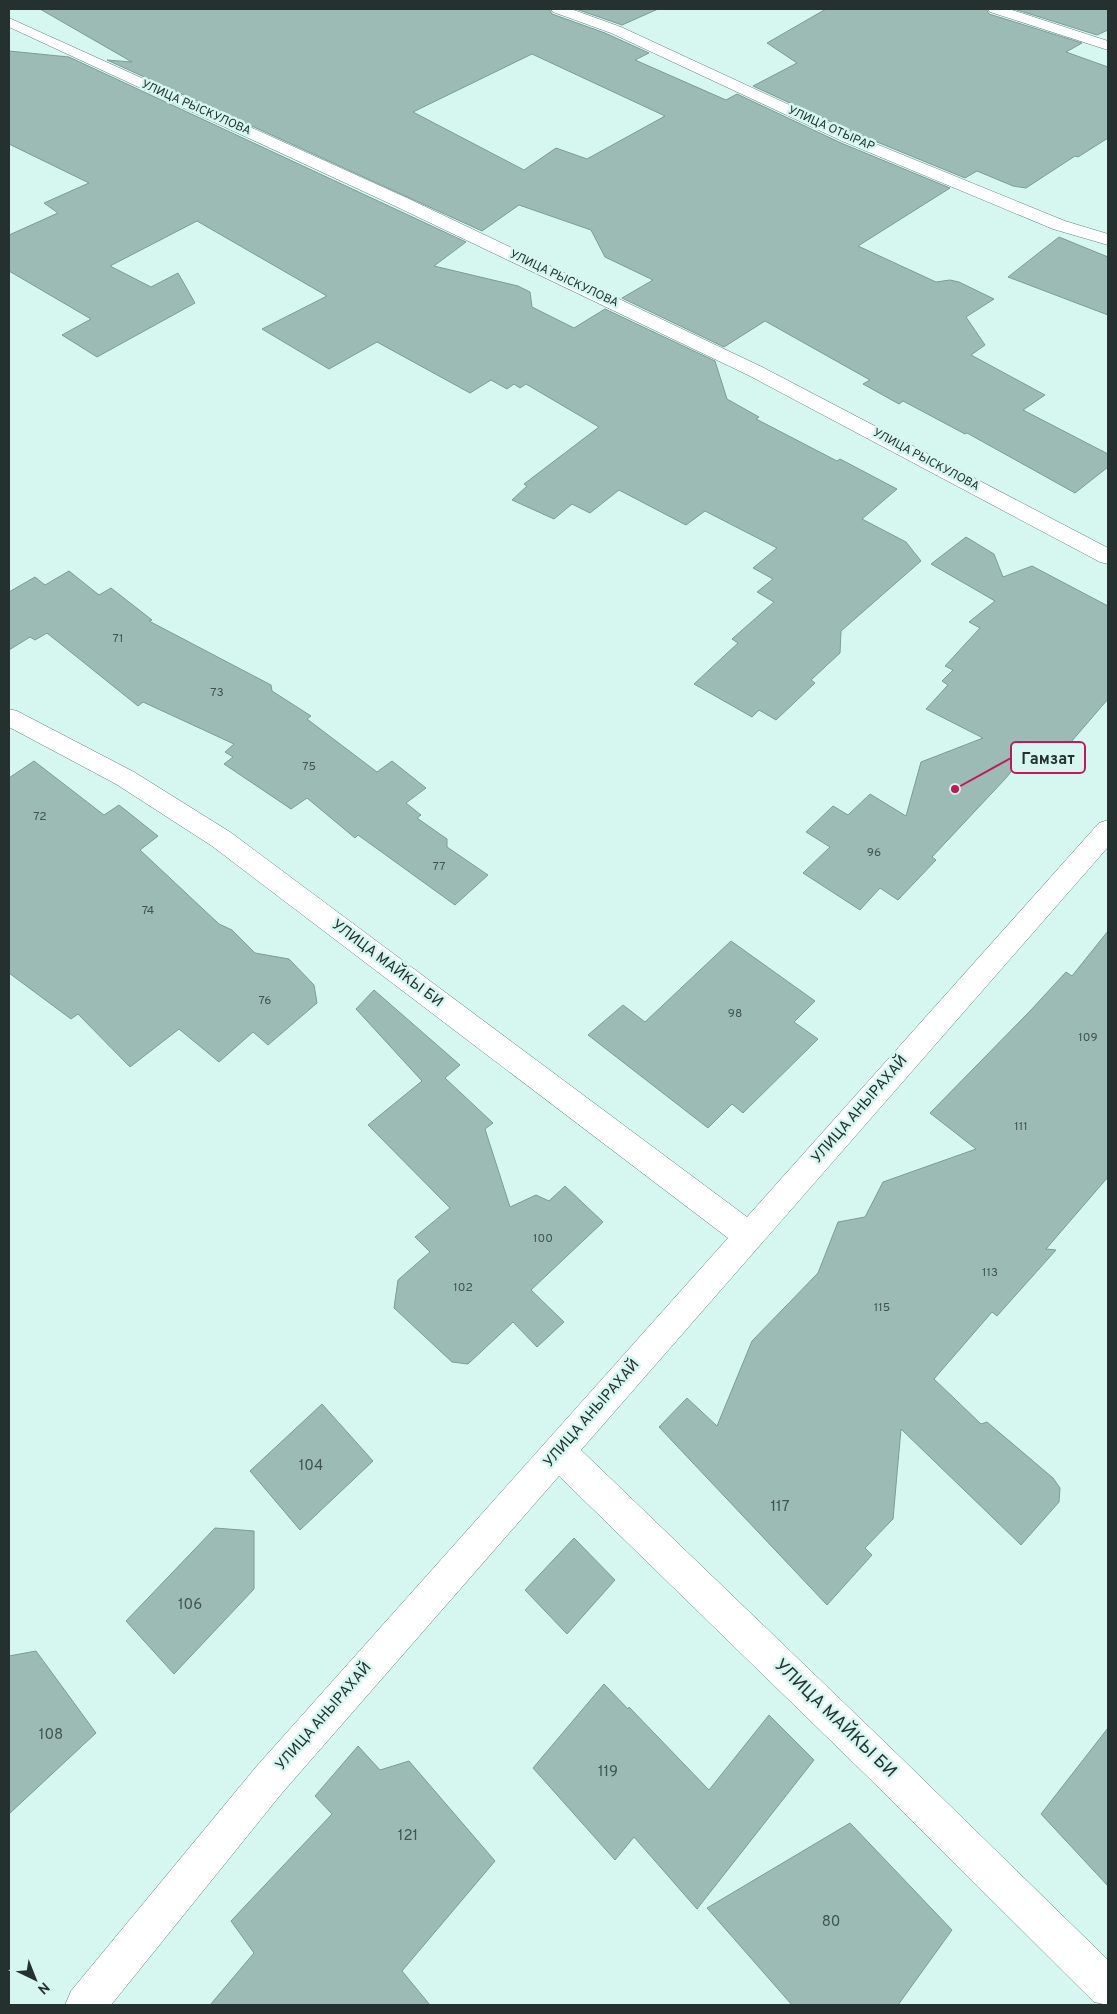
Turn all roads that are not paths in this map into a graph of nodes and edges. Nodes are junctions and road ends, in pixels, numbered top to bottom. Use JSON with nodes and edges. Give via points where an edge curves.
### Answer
{"nodes":[{"id":1,"x":558,"y":9,"type":"edge"},
{"id":2,"x":995,"y":9,"type":"edge"},
{"id":3,"x":9,"y":22,"type":"edge"},
{"id":4,"x":1108,"y":46,"type":"edge"},
{"id":5,"x":1108,"y":240,"type":"edge"},
{"id":6,"x":1108,"y":557,"type":"edge"},
{"id":7,"x":9,"y":717,"type":"edge"},
{"id":8,"x":1108,"y":830,"type":"edge"},
{"id":9,"x":749,"y":1236,"type":"junction"},
{"id":10,"x":559,"y":1452,"type":"junction"},
{"id":11,"x":1108,"y":1988,"type":"edge"},
{"id":12,"x":85,"y":2005,"type":"edge"}],
"edges":[{"from":1,"to":5,"type":"street","name":"УЛИЦА ОТЫРАР","via":[[616,30],[848,138],[1059,225]]},
{"from":2,"to":4,"type":"street"},
{"from":3,"to":6,"type":"street","name":"УЛИЦА РЫСКУЛОВА","via":[[756,371]]},
{"from":7,"to":9,"type":"street","name":"УЛИЦА МАЙКЫ БИ","via":[[125,778],[221,840]]},
{"from":8,"to":9,"type":"street","name":"УЛИЦА АНЫРАХАЙ"},
{"from":9,"to":10,"type":"street","name":"УЛИЦА АНЫРАХАЙ"},
{"from":10,"to":11,"type":"street","name":"УЛИЦА МАЙКЫ БИ"},
{"from":10,"to":12,"type":"street","name":"УЛИЦА АНЫРАХАЙ","via":[[269,1780]]}]}
